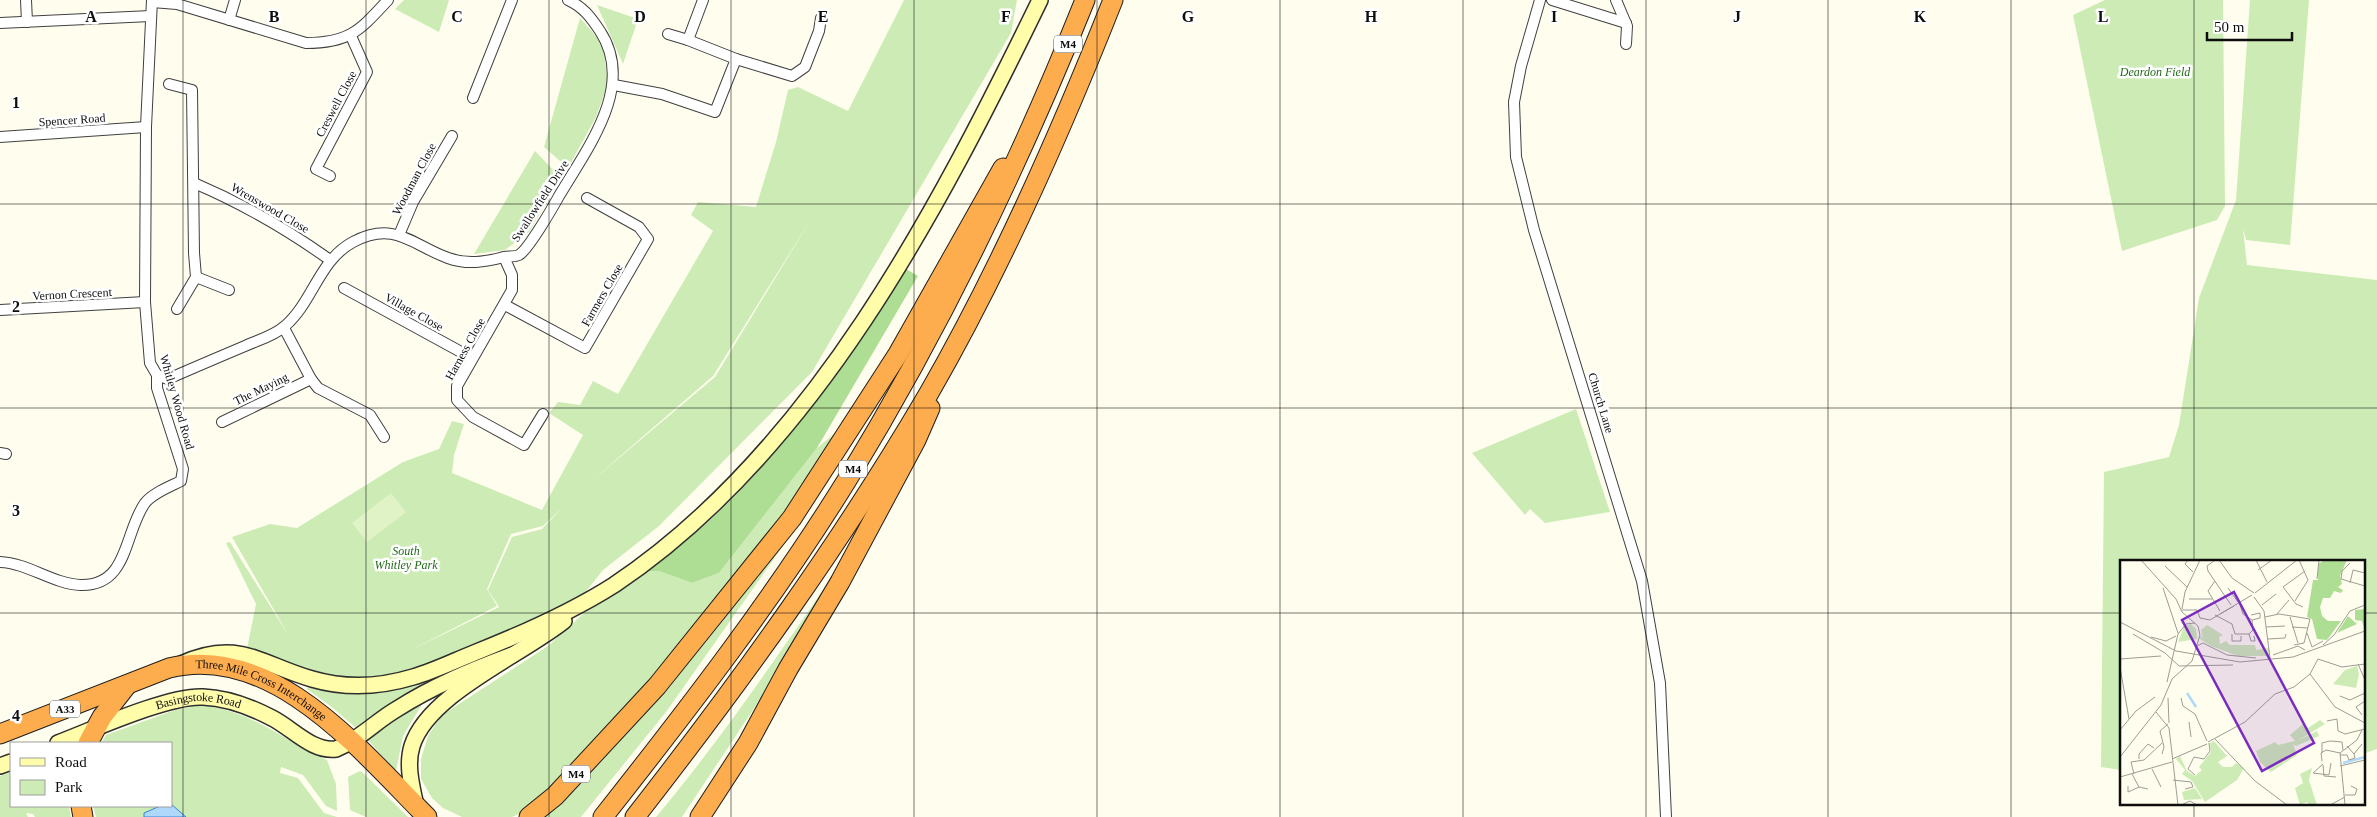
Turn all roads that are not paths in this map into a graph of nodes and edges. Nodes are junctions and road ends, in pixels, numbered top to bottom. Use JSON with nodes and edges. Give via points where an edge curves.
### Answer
{"nodes":[{"id":1,"x":26,"y":0,"type":"edge"},
{"id":2,"x":235,"y":0,"type":"edge"},
{"id":3,"x":388,"y":0,"type":"edge"},
{"id":4,"x":512,"y":0,"type":"edge"},
{"id":5,"x":703,"y":0,"type":"edge"},
{"id":6,"x":1040,"y":0,"type":"edge"},
{"id":7,"x":1085,"y":0,"type":"edge"},
{"id":8,"x":1113,"y":0,"type":"edge"},
{"id":9,"x":1540,"y":0,"type":"edge"},
{"id":10,"x":1552,"y":0,"type":"edge"},
{"id":11,"x":1616,"y":0,"type":"edge"},
{"id":12,"x":152,"y":1,"type":"edge"},
{"id":13,"x":572,"y":1,"type":"edge"},
{"id":14,"x":151,"y":16,"type":"junction"},
{"id":15,"x":821,"y":18,"type":"dead end"},
{"id":16,"x":229,"y":20,"type":"junction"},
{"id":17,"x":27,"y":22,"type":"junction"},
{"id":18,"x":0,"y":23,"type":"edge"},
{"id":19,"x":1626,"y":23,"type":"junction"},
{"id":20,"x":668,"y":34,"type":"dead end"},
{"id":21,"x":351,"y":36,"type":"junction"},
{"id":22,"x":688,"y":40,"type":"junction"},
{"id":23,"x":1626,"y":44,"type":"dead end"},
{"id":24,"x":736,"y":59,"type":"junction"},
{"id":25,"x":169,"y":84,"type":"dead end"},
{"id":26,"x":614,"y":85,"type":"junction"},
{"id":27,"x":1050,"y":87,"type":"junction"},
{"id":28,"x":473,"y":98,"type":"dead end"},
{"id":29,"x":146,"y":127,"type":"junction"},
{"id":30,"x":452,"y":136,"type":"dead end"},
{"id":31,"x":0,"y":137,"type":"edge"},
{"id":32,"x":330,"y":176,"type":"dead end"},
{"id":33,"x":194,"y":183,"type":"junction"},
{"id":34,"x":587,"y":198,"type":"dead end"},
{"id":35,"x":399,"y":235,"type":"junction"},
{"id":36,"x":504,"y":258,"type":"junction"},
{"id":37,"x":330,"y":260,"type":"junction"},
{"id":38,"x":196,"y":277,"type":"junction"},
{"id":39,"x":344,"y":288,"type":"dead end"},
{"id":40,"x":229,"y":290,"type":"dead end"},
{"id":41,"x":145,"y":302,"type":"junction"},
{"id":42,"x":505,"y":305,"type":"junction"},
{"id":43,"x":177,"y":309,"type":"dead end"},
{"id":44,"x":0,"y":310,"type":"edge"},
{"id":45,"x":284,"y":328,"type":"junction"},
{"id":46,"x":963,"y":331,"type":"junction"},
{"id":47,"x":472,"y":358,"type":"junction"},
{"id":48,"x":157,"y":375,"type":"junction"},
{"id":49,"x":311,"y":379,"type":"junction"},
{"id":50,"x":543,"y":414,"type":"dead end"},
{"id":51,"x":222,"y":422,"type":"dead end"},
{"id":52,"x":384,"y":437,"type":"dead end"},
{"id":53,"x":0,"y":562,"type":"edge"},
{"id":54,"x":586,"y":602,"type":"junction"},
{"id":55,"x":512,"y":655,"type":"junction"},
{"id":56,"x":180,"y":665,"type":"junction"},
{"id":57,"x":129,"y":682,"type":"junction"},
{"id":58,"x":0,"y":734,"type":"edge"},
{"id":59,"x":92,"y":736,"type":"edge"},
{"id":60,"x":63,"y":742,"type":"edge"},
{"id":61,"x":350,"y":742,"type":"junction"},
{"id":62,"x":425,"y":813,"type":"edge"},
{"id":63,"x":529,"y":817,"type":"edge"},
{"id":64,"x":603,"y":817,"type":"edge"},
{"id":65,"x":635,"y":817,"type":"edge"},
{"id":66,"x":700,"y":817,"type":"edge"},
{"id":67,"x":1666,"y":817,"type":"edge"}],
"edges":[{"from":1,"to":17,"type":"street"},
{"from":2,"to":16,"type":"street"},
{"from":3,"to":21,"type":"street"},
{"from":4,"to":28,"type":"street"},
{"from":5,"to":22,"type":"street"},
{"from":6,"to":54,"type":"main road","via":[[992,99],[934,205],[872,306],[824,375],[724,493],[643,564]]},
{"from":7,"to":27,"type":"highway","number":"M4"},
{"from":8,"to":46,"type":"highway","number":"M4","via":[[1080,85]]},
{"from":9,"to":67,"type":"street","name":"Church Lane","via":[[1514,102],[1516,157],[1534,230],[1642,581],[1660,683]]},
{"from":10,"to":19,"type":"street"},
{"from":11,"to":19,"type":"street"},
{"from":12,"to":14,"type":"street","name":"Whitley Wood Road"},
{"from":12,"to":16,"type":"street","via":[[177,4]]},
{"from":13,"to":26,"type":"street","name":"Swallowfield Drive","via":[[587,12],[606,40],[613,60]]},
{"from":14,"to":17,"type":"street"},
{"from":14,"to":29,"type":"street","name":"Whitley Wood Road"},
{"from":15,"to":24,"type":"street","via":[[805,67],[792,76]]},
{"from":16,"to":21,"type":"street","via":[[306,43],[332,42]]},
{"from":17,"to":18,"type":"street"},
{"from":19,"to":23,"type":"street"},
{"from":20,"to":22,"type":"street"},
{"from":21,"to":32,"type":"street","name":"Creswell Close","via":[[367,72],[316,169]]},
{"from":22,"to":24,"type":"street"},
{"from":24,"to":26,"type":"street","via":[[715,112],[662,94]]},
{"from":25,"to":33,"type":"street","via":[[192,90]]},
{"from":26,"to":36,"type":"street","name":"Swallowfield Drive","via":[[608,109],[545,221],[520,255]]},
{"from":27,"to":63,"type":"highway","number":"M4","via":[[898,354],[792,518],[657,686],[554,796]]},
{"from":27,"to":64,"type":"highway","number":"M4","via":[[999,201],[941,317],[846,481],[765,604],[690,707]]},
{"from":29,"to":31,"type":"street","name":"Spencer Road"},
{"from":29,"to":41,"type":"street","name":"Whitley Wood Road"},
{"from":30,"to":35,"type":"street","name":"Woodman Close","via":[[413,202]]},
{"from":33,"to":37,"type":"street","name":"Wrenswood Close","via":[[228,197]]},
{"from":33,"to":38,"type":"street"},
{"from":34,"to":42,"type":"street","name":"Farmers Close","via":[[639,227],[648,239],[585,348]]},
{"from":35,"to":36,"type":"street","name":"Swallowfield Drive","via":[[466,263]]},
{"from":35,"to":37,"type":"street","name":"Swallowfield Drive","via":[[375,233],[352,242]]},
{"from":36,"to":42,"type":"street","name":"Harness Close","via":[[512,274],[512,290]]},
{"from":37,"to":45,"type":"street","name":"Swallowfield Drive","via":[[300,312]]},
{"from":38,"to":40,"type":"street"},
{"from":38,"to":43,"type":"street"},
{"from":39,"to":47,"type":"street","name":"Village Close"},
{"from":41,"to":44,"type":"street","name":"Vernon Crescent"},
{"from":41,"to":48,"type":"street","name":"Whitley Wood Road","via":[[150,363]]},
{"from":42,"to":47,"type":"street","name":"Harness Close"},
{"from":45,"to":48,"type":"street","name":"Swallowfield Drive","via":[[168,379]]},
{"from":45,"to":49,"type":"street"},
{"from":46,"to":65,"type":"highway","number":"M4","via":[[819,567],[710,721]]},
{"from":46,"to":66,"type":"highway","number":"M4","via":[[916,440],[878,513],[748,743]]},
{"from":47,"to":50,"type":"street","name":"Harness Close","via":[[456,386],[457,400],[473,417],[524,445]]},
{"from":48,"to":53,"type":"street","name":"Whitley Wood Road","via":[[183,477],[181,482],[147,501],[117,570],[94,584],[82,585],[14,563]]},
{"from":49,"to":51,"type":"street","name":"The Maying"},
{"from":49,"to":52,"type":"street","via":[[318,388],[370,415]]},
{"from":54,"to":55,"type":"main road","via":[[542,638]]},
{"from":54,"to":56,"type":"main road","via":[[497,644],[412,677],[380,684],[348,686],[326,683],[259,658],[233,653],[201,655]]},
{"from":55,"to":61,"type":"main road","via":[[467,672],[413,699]]},
{"from":55,"to":62,"type":"main road","via":[[437,707],[421,726],[410,756],[411,782]]},
{"from":56,"to":57,"type":"highway","name":"Three Mile Cross Interchange"},
{"from":56,"to":61,"type":"highway","name":"Three Mile Cross Interchange","via":[[196,663],[223,667],[263,679],[300,699]]},
{"from":57,"to":58,"type":"highway","number":"A33"},
{"from":57,"to":59,"type":"highway"},
{"from":59,"to":60,"type":"main road","name":"Basingstoke Road"},
{"from":59,"to":61,"type":"main road","name":"Basingstoke Road","via":[[183,698],[202,696],[255,710],[310,743],[332,749]]},
{"from":61,"to":62,"type":"highway","name":"Three Mile Cross Interchange"}]}
